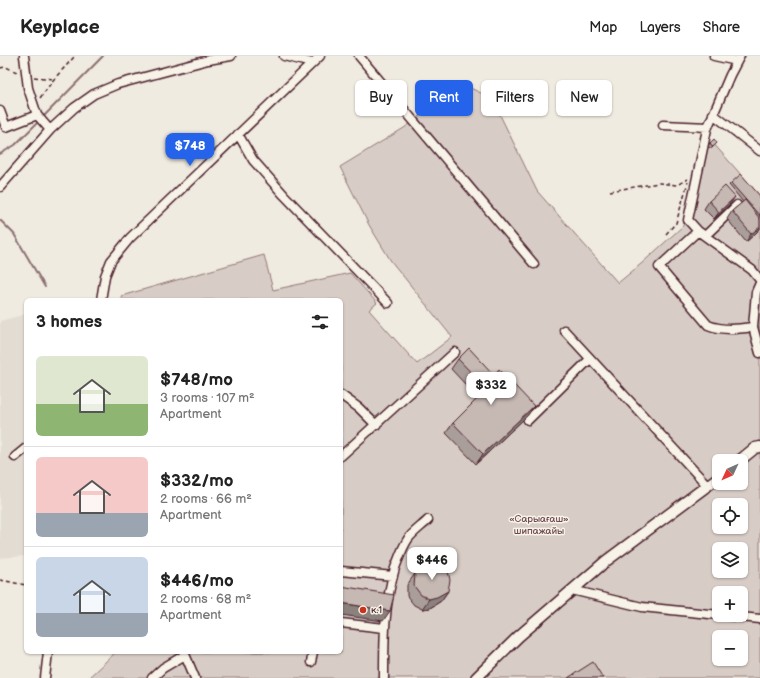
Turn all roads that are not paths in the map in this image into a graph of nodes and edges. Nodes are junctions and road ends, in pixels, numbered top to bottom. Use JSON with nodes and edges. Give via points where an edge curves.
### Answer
{"nodes":[{"id":1,"x":24,"y":56,"type":"edge"},
{"id":2,"x":231,"y":56,"type":"edge"},
{"id":3,"x":284,"y":56,"type":"edge"},
{"id":4,"x":320,"y":56,"type":"edge"},
{"id":5,"x":359,"y":56,"type":"edge"},
{"id":6,"x":714,"y":56,"type":"edge"},
{"id":7,"x":739,"y":59,"type":"edge"},
{"id":8,"x":312,"y":63,"type":"junction"},
{"id":9,"x":0,"y":111,"type":"edge"},
{"id":10,"x":713,"y":114,"type":"junction"},
{"id":11,"x":37,"y":115,"type":"junction"},
{"id":12,"x":663,"y":125,"type":"dead end"},
{"id":13,"x":708,"y":128,"type":"junction"},
{"id":14,"x":50,"y":130,"type":"junction"},
{"id":15,"x":238,"y":134,"type":"junction"},
{"id":16,"x":760,"y":151,"type":"edge"},
{"id":17,"x":0,"y":187,"type":"edge"},
{"id":18,"x":737,"y":205,"type":"edge"},
{"id":19,"x":702,"y":233,"type":"junction"},
{"id":20,"x":534,"y":264,"type":"dead end"},
{"id":21,"x":760,"y":281,"type":"edge"},
{"id":22,"x":101,"y":298,"type":"edge"},
{"id":23,"x":388,"y":302,"type":"dead end"},
{"id":24,"x":754,"y":327,"type":"junction"},
{"id":25,"x":564,"y":330,"type":"dead end"},
{"id":26,"x":455,"y":352,"type":"dead end"},
{"id":27,"x":760,"y":353,"type":"edge"},
{"id":28,"x":590,"y":359,"type":"junction"},
{"id":29,"x":343,"y":396,"type":"edge"},
{"id":30,"x":528,"y":420,"type":"edge"},
{"id":31,"x":376,"y":425,"type":"junction"},
{"id":32,"x":760,"y":447,"type":"edge"},
{"id":33,"x":24,"y":450,"type":"edge"},
{"id":34,"x":343,"y":454,"type":"edge"},
{"id":35,"x":748,"y":454,"type":"edge"},
{"id":36,"x":15,"y":457,"type":"dead end"},
{"id":37,"x":712,"y":483,"type":"edge"},
{"id":38,"x":708,"y":486,"type":"junction"},
{"id":39,"x":428,"y":520,"type":"dead end"},
{"id":40,"x":343,"y":571,"type":"edge"},
{"id":41,"x":393,"y":576,"type":"junction"},
{"id":42,"x":572,"y":590,"type":"junction"},
{"id":43,"x":712,"y":614,"type":"edge"},
{"id":44,"x":748,"y":618,"type":"edge"},
{"id":45,"x":760,"y":619,"type":"edge"},
{"id":46,"x":343,"y":623,"type":"edge"},
{"id":47,"x":384,"y":628,"type":"junction"},
{"id":48,"x":48,"y":654,"type":"edge"},
{"id":49,"x":184,"y":654,"type":"edge"},
{"id":50,"x":185,"y":654,"type":"edge"},
{"id":51,"x":313,"y":654,"type":"edge"},
{"id":52,"x":311,"y":662,"type":"dead end"},
{"id":53,"x":46,"y":678,"type":"edge"},
{"id":54,"x":152,"y":678,"type":"edge"},
{"id":55,"x":195,"y":678,"type":"edge"},
{"id":56,"x":384,"y":678,"type":"edge"},
{"id":57,"x":476,"y":678,"type":"edge"}],
"edges":[{"from":1,"to":11,"type":"street","via":[[28,88]]},
{"from":2,"to":14,"type":"street","via":[[118,84],[94,94]]},
{"from":3,"to":8,"type":"street"},
{"from":4,"to":8,"type":"street"},
{"from":5,"to":20,"type":"street"},
{"from":6,"to":7,"type":"street"},
{"from":7,"to":10,"type":"street"},
{"from":8,"to":15,"type":"street"},
{"from":9,"to":11,"type":"street","via":[[6,127]]},
{"from":10,"to":13,"type":"street"},
{"from":10,"to":16,"type":"street"},
{"from":11,"to":14,"type":"street"},
{"from":12,"to":13,"type":"street"},
{"from":13,"to":19,"type":"street","via":[[688,220]]},
{"from":14,"to":17,"type":"street"},
{"from":15,"to":22,"type":"street","via":[[130,238],[111,261],[105,276]]},
{"from":15,"to":23,"type":"street","via":[[254,160],[284,195]]},
{"from":18,"to":19,"type":"street"},
{"from":19,"to":21,"type":"street","via":[[752,270]]},
{"from":19,"to":24,"type":"street","via":[[659,267],[708,325],[736,330]]},
{"from":21,"to":24,"type":"street","via":[[756,292]]},
{"from":24,"to":27,"type":"street"},
{"from":25,"to":28,"type":"street"},
{"from":26,"to":31,"type":"street"},
{"from":28,"to":30,"type":"street"},
{"from":28,"to":38,"type":"street"},
{"from":29,"to":31,"type":"street"},
{"from":31,"to":34,"type":"street"},
{"from":32,"to":35,"type":"main road"},
{"from":33,"to":36,"type":"street"},
{"from":37,"to":38,"type":"main road"},
{"from":38,"to":42,"type":"main road","via":[[606,561]]},
{"from":39,"to":41,"type":"street","via":[[408,539]]},
{"from":40,"to":41,"type":"street"},
{"from":41,"to":47,"type":"street","via":[[388,592]]},
{"from":42,"to":43,"type":"street","via":[[642,607]]},
{"from":42,"to":57,"type":"main road"},
{"from":44,"to":45,"type":"street"},
{"from":46,"to":47,"type":"street"},
{"from":47,"to":56,"type":"street"},
{"from":48,"to":53,"type":"street"},
{"from":49,"to":54,"type":"street"},
{"from":50,"to":55,"type":"street"},
{"from":51,"to":52,"type":"street"}]}
